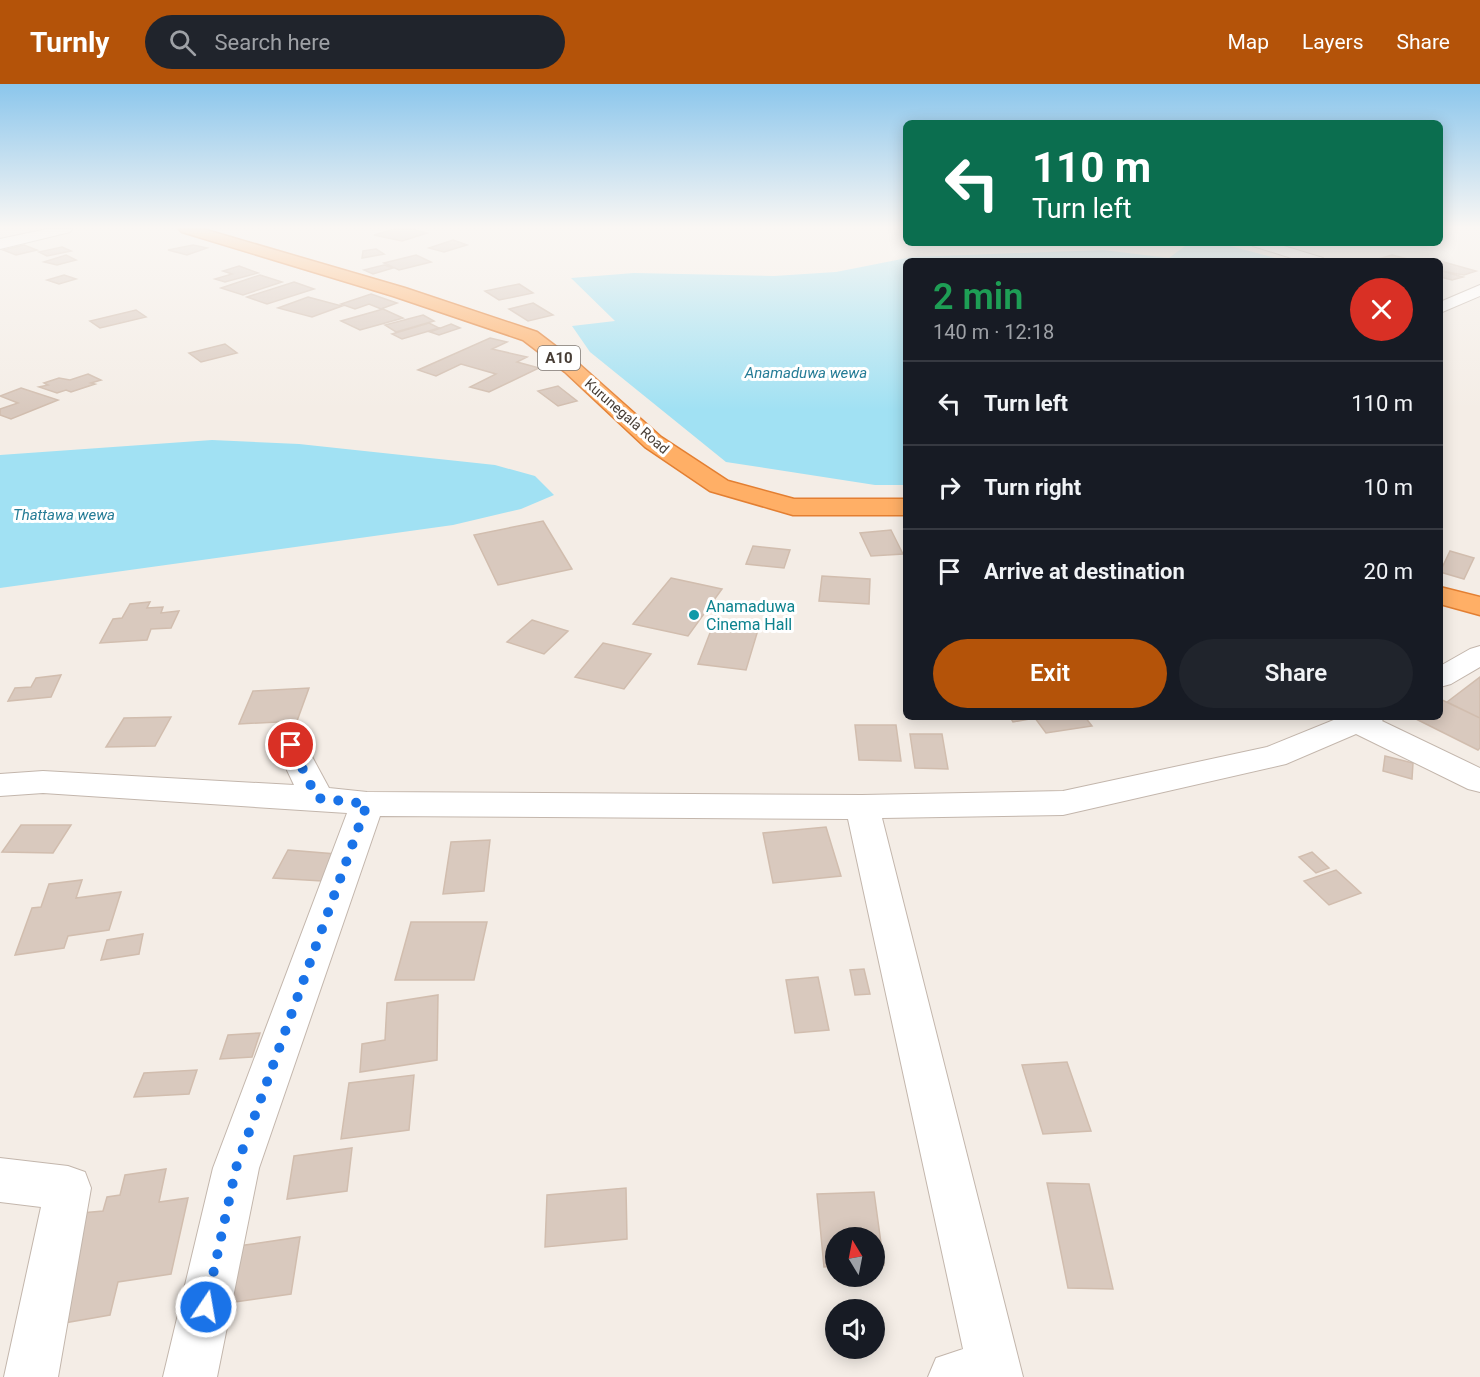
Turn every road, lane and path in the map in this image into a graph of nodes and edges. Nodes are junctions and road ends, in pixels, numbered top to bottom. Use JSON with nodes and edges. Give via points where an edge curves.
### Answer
{"nodes":[{"id":1,"x":390,"y":289,"type":"edge"},
{"id":2,"x":1480,"y":290,"type":"edge"},
{"id":3,"x":1445,"y":303,"type":"edge"},
{"id":4,"x":903,"y":507,"type":"edge"},
{"id":5,"x":1443,"y":596,"type":"edge"},
{"id":6,"x":1480,"y":606,"type":"edge"},
{"id":7,"x":1480,"y":655,"type":"edge"},
{"id":8,"x":1443,"y":676,"type":"edge"},
{"id":9,"x":1364,"y":720,"type":"edge"},
{"id":10,"x":291,"y":745,"type":"dead end"},
{"id":11,"x":1480,"y":781,"type":"edge"},
{"id":12,"x":0,"y":785,"type":"edge"},
{"id":13,"x":317,"y":798,"type":"junction"},
{"id":14,"x":367,"y":804,"type":"junction"},
{"id":15,"x":862,"y":807,"type":"junction"},
{"id":16,"x":0,"y":1180,"type":"edge"},
{"id":17,"x":982,"y":1374,"type":"edge"},
{"id":18,"x":31,"y":1377,"type":"edge"},
{"id":19,"x":190,"y":1377,"type":"edge"}],
"edges":[{"from":1,"to":4,"type":"highway","name":"Kurunegala Road","number":"A10","via":[[530,336],[572,368],[653,442],[719,486],[793,507]]},
{"from":2,"to":3,"type":"street"},
{"from":5,"to":6,"type":"highway"},
{"from":7,"to":8,"type":"street"},
{"from":9,"to":11,"type":"street"},
{"from":9,"to":15,"type":"street","via":[[1275,756],[1063,803]]},
{"from":10,"to":13,"type":"street"},
{"from":12,"to":13,"type":"street","via":[[43,782]]},
{"from":13,"to":14,"type":"street"},
{"from":14,"to":15,"type":"street"},
{"from":14,"to":19,"type":"street","via":[[236,1168]]},
{"from":15,"to":17,"type":"street"},
{"from":16,"to":18,"type":"street","via":[[69,1188]]}]}
